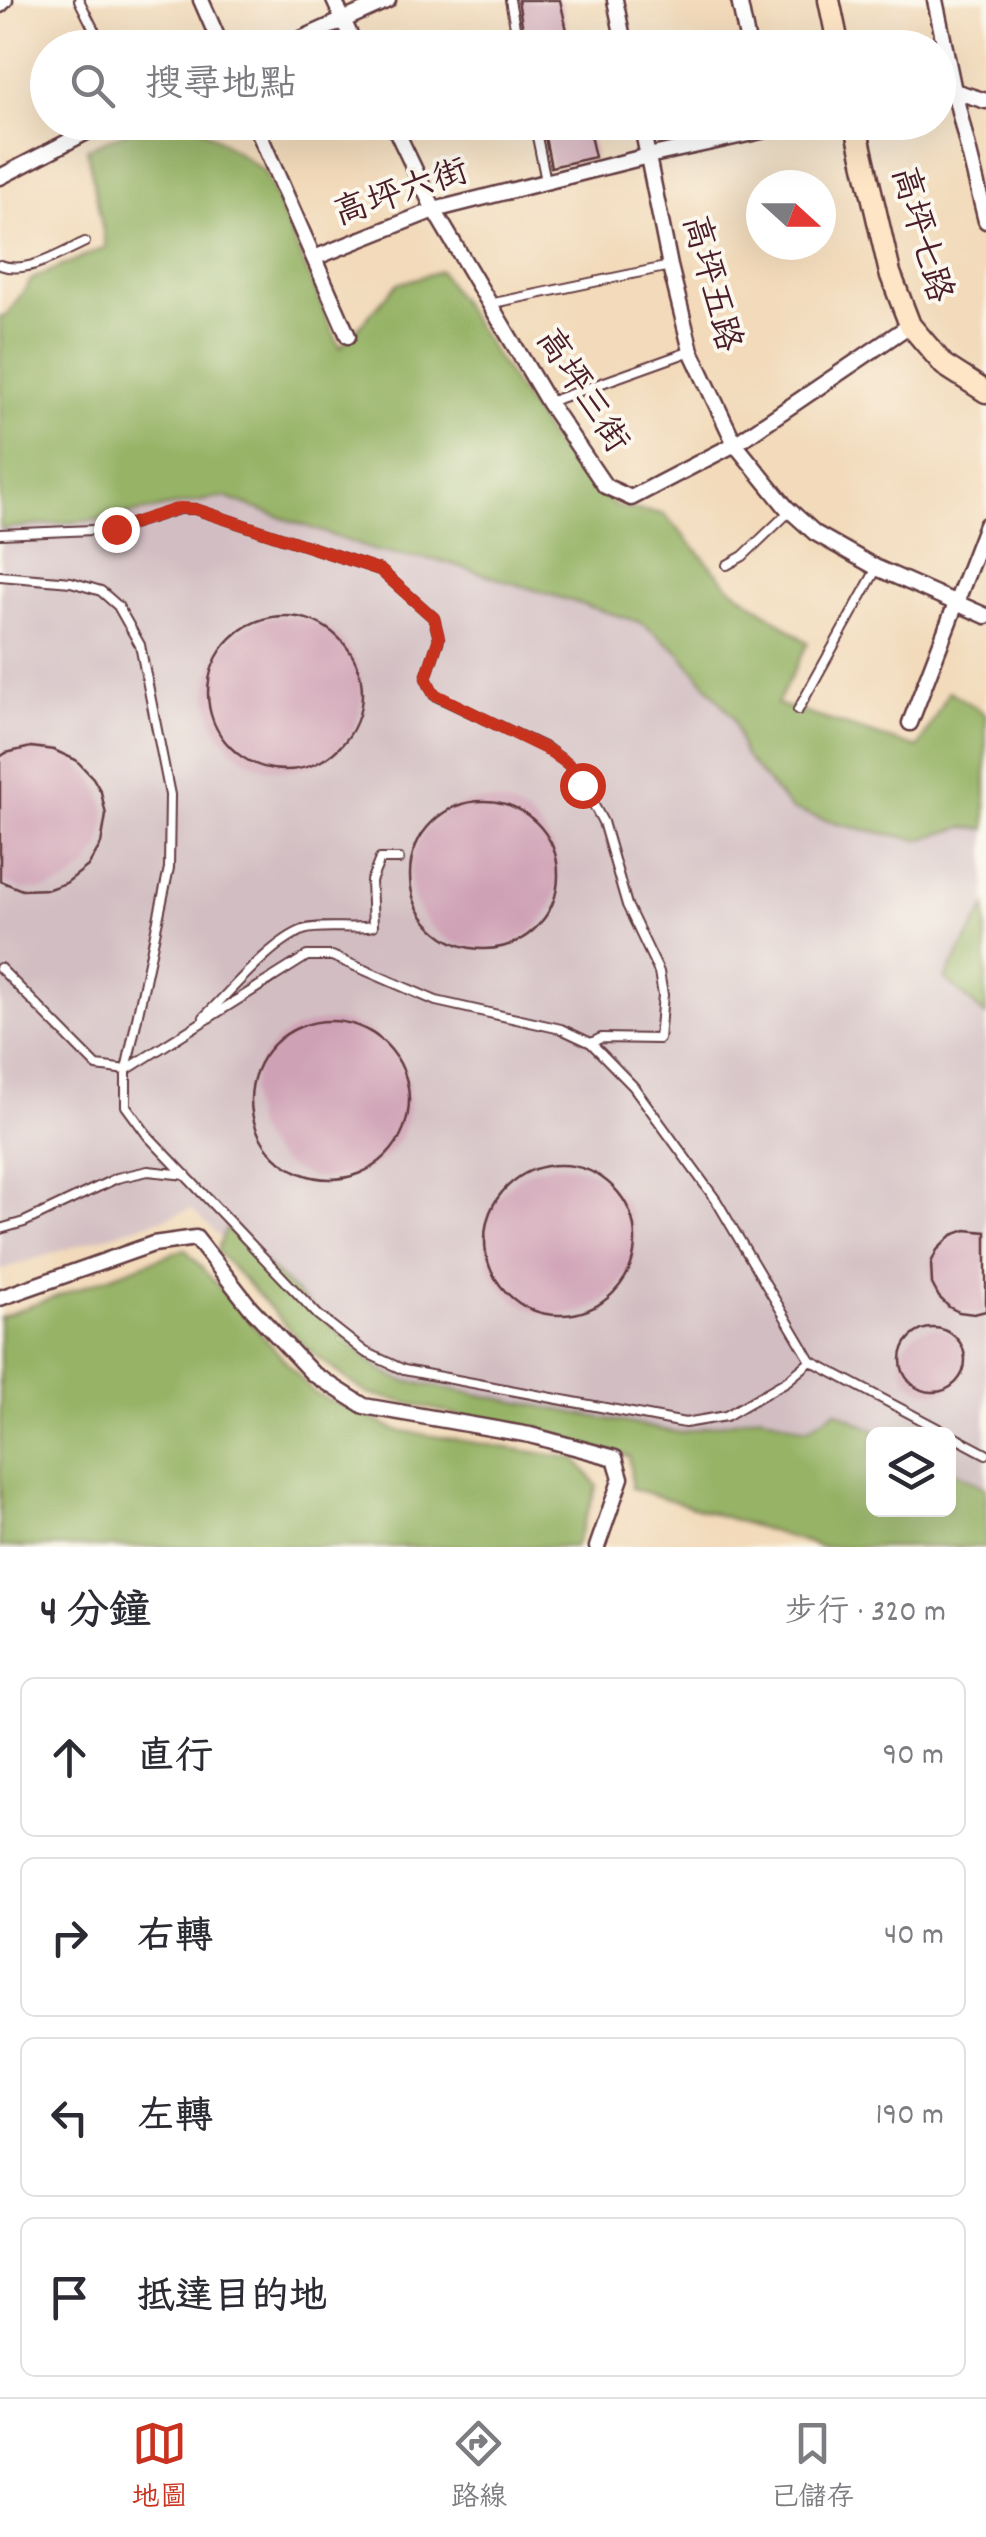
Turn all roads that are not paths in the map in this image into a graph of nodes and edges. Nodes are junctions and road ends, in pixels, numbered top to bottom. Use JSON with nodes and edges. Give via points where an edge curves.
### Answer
{"nodes":[{"id":1,"x":78,"y":0,"type":"edge"},
{"id":2,"x":201,"y":0,"type":"edge"},
{"id":3,"x":334,"y":0,"type":"edge"},
{"id":4,"x":388,"y":0,"type":"edge"},
{"id":5,"x":510,"y":0,"type":"edge"},
{"id":6,"x":615,"y":0,"type":"edge"},
{"id":7,"x":738,"y":0,"type":"edge"},
{"id":8,"x":829,"y":0,"type":"edge"},
{"id":9,"x":935,"y":0,"type":"edge"},
{"id":10,"x":342,"y":18,"type":"junction"},
{"id":11,"x":94,"y":30,"type":"edge"},
{"id":12,"x":214,"y":30,"type":"edge"},
{"id":13,"x":318,"y":30,"type":"edge"},
{"id":14,"x":348,"y":30,"type":"edge"},
{"id":15,"x":516,"y":30,"type":"edge"},
{"id":16,"x":621,"y":30,"type":"edge"},
{"id":17,"x":745,"y":30,"type":"edge"},
{"id":18,"x":835,"y":30,"type":"edge"},
{"id":19,"x":939,"y":30,"type":"edge"},
{"id":20,"x":956,"y":94,"type":"edge"},
{"id":21,"x":986,"y":101,"type":"edge"},
{"id":22,"x":956,"y":124,"type":"edge"},
{"id":23,"x":71,"y":140,"type":"edge"},
{"id":24,"x":262,"y":140,"type":"edge"},
{"id":25,"x":401,"y":140,"type":"edge"},
{"id":26,"x":538,"y":140,"type":"edge"},
{"id":27,"x":645,"y":140,"type":"edge"},
{"id":28,"x":713,"y":140,"type":"edge"},
{"id":29,"x":859,"y":140,"type":"edge"},
{"id":30,"x":648,"y":156,"type":"junction"},
{"id":31,"x":0,"y":176,"type":"edge"},
{"id":32,"x":546,"y":181,"type":"junction"},
{"id":33,"x":434,"y":210,"type":"junction"},
{"id":34,"x":986,"y":222,"type":"edge"},
{"id":35,"x":86,"y":242,"type":"dead end"},
{"id":36,"x":314,"y":258,"type":"junction"},
{"id":37,"x":0,"y":264,"type":"edge"},
{"id":38,"x":670,"y":266,"type":"junction"},
{"id":39,"x":489,"y":304,"type":"junction"},
{"id":40,"x":910,"y":325,"type":"junction"},
{"id":41,"x":348,"y":336,"type":"dead end"},
{"id":42,"x":691,"y":352,"type":"junction"},
{"id":43,"x":986,"y":392,"type":"edge"},
{"id":44,"x":548,"y":402,"type":"junction"},
{"id":45,"x":735,"y":444,"type":"junction"},
{"id":46,"x":790,"y":511,"type":"junction"},
{"id":47,"x":986,"y":526,"type":"edge"},
{"id":48,"x":0,"y":534,"type":"edge"},
{"id":49,"x":727,"y":564,"type":"dead end"},
{"id":50,"x":877,"y":568,"type":"junction"},
{"id":51,"x":0,"y":576,"type":"edge"},
{"id":52,"x":956,"y":604,"type":"junction"},
{"id":53,"x":986,"y":616,"type":"edge"},
{"id":54,"x":798,"y":710,"type":"dead end"},
{"id":55,"x":910,"y":723,"type":"dead end"},
{"id":56,"x":399,"y":858,"type":"dead end"},
{"id":57,"x":0,"y":968,"type":"edge"},
{"id":58,"x":194,"y":1028,"type":"junction"},
{"id":59,"x":591,"y":1044,"type":"junction"},
{"id":60,"x":126,"y":1070,"type":"junction"},
{"id":61,"x":186,"y":1175,"type":"junction"},
{"id":62,"x":0,"y":1229,"type":"edge"},
{"id":63,"x":0,"y":1298,"type":"edge"},
{"id":64,"x":811,"y":1361,"type":"junction"},
{"id":65,"x":986,"y":1454,"type":"edge"},
{"id":66,"x":597,"y":1547,"type":"edge"}],
"edges":[{"from":1,"to":11,"type":"lane"},
{"from":2,"to":12,"type":"street"},
{"from":3,"to":10,"type":"street"},
{"from":4,"to":10,"type":"street"},
{"from":5,"to":15,"type":"lane"},
{"from":6,"to":16,"type":"street"},
{"from":7,"to":17,"type":"street"},
{"from":8,"to":18,"type":"street"},
{"from":9,"to":19,"type":"street"},
{"from":10,"to":13,"type":"street"},
{"from":10,"to":14,"type":"street"},
{"from":20,"to":21,"type":"street"},
{"from":22,"to":34,"type":"street"},
{"from":23,"to":31,"type":"street"},
{"from":24,"to":36,"type":"street"},
{"from":25,"to":33,"type":"street","name":"高坪三街"},
{"from":26,"to":32,"type":"lane"},
{"from":27,"to":30,"type":"street","name":"高坪五路"},
{"from":28,"to":30,"type":"street","name":"高坪六街"},
{"from":29,"to":40,"type":"street","name":"高坪七路","via":[[890,273]]},
{"from":30,"to":32,"type":"street","name":"高坪六街"},
{"from":30,"to":38,"type":"street","name":"高坪五路"},
{"from":32,"to":33,"type":"street","name":"高坪六街"},
{"from":33,"to":36,"type":"street","name":"高坪六街"},
{"from":33,"to":39,"type":"street","name":"高坪三街"},
{"from":35,"to":37,"type":"lane","via":[[40,263]]},
{"from":36,"to":41,"type":"street"},
{"from":38,"to":39,"type":"lane"},
{"from":38,"to":42,"type":"street","name":"高坪五路"},
{"from":39,"to":44,"type":"street","name":"高坪三街"},
{"from":40,"to":43,"type":"street","name":"高坪七路","via":[[944,366]]},
{"from":40,"to":45,"type":"street","name":"高坪三街"},
{"from":42,"to":44,"type":"lane"},
{"from":42,"to":45,"type":"street","name":"高坪五路"},
{"from":44,"to":45,"type":"street","name":"高坪三街","via":[[605,486],[632,498]]},
{"from":45,"to":46,"type":"street","name":"高坪五路"},
{"from":46,"to":49,"type":"lane"},
{"from":46,"to":50,"type":"street","name":"高坪五路","via":[[815,534]]},
{"from":47,"to":52,"type":"street"},
{"from":48,"to":59,"type":"lane","via":[[116,529],[195,509],[380,570],[434,618],[439,638],[426,678],[434,694],[568,764],[603,822],[663,995],[660,1039],[600,1038]]},
{"from":50,"to":52,"type":"street","name":"高坪五路"},
{"from":50,"to":54,"type":"lane"},
{"from":51,"to":60,"type":"lane","via":[[100,591],[118,606],[140,645],[170,795],[169,868]]},
{"from":52,"to":53,"type":"street","name":"高坪五路"},
{"from":52,"to":55,"type":"street"},
{"from":56,"to":58,"type":"lane","via":[[380,859],[371,881],[373,926],[306,928],[278,944]]},
{"from":57,"to":60,"type":"lane","via":[[97,1066]]},
{"from":58,"to":59,"type":"lane","via":[[307,956],[332,956],[436,1001],[561,1029]]},
{"from":58,"to":60,"type":"lane"},
{"from":59,"to":64,"type":"lane","via":[[633,1086],[716,1200]]},
{"from":60,"to":61,"type":"lane","via":[[126,1106]]},
{"from":61,"to":62,"type":"lane","via":[[148,1171],[117,1178]]},
{"from":61,"to":64,"type":"lane","via":[[318,1315],[365,1352],[404,1370],[685,1423],[726,1416]]},
{"from":63,"to":66,"type":"street","via":[[154,1244],[196,1238],[312,1374],[364,1406],[530,1435],[615,1458],[621,1478]]},
{"from":64,"to":65,"type":"lane"}]}
